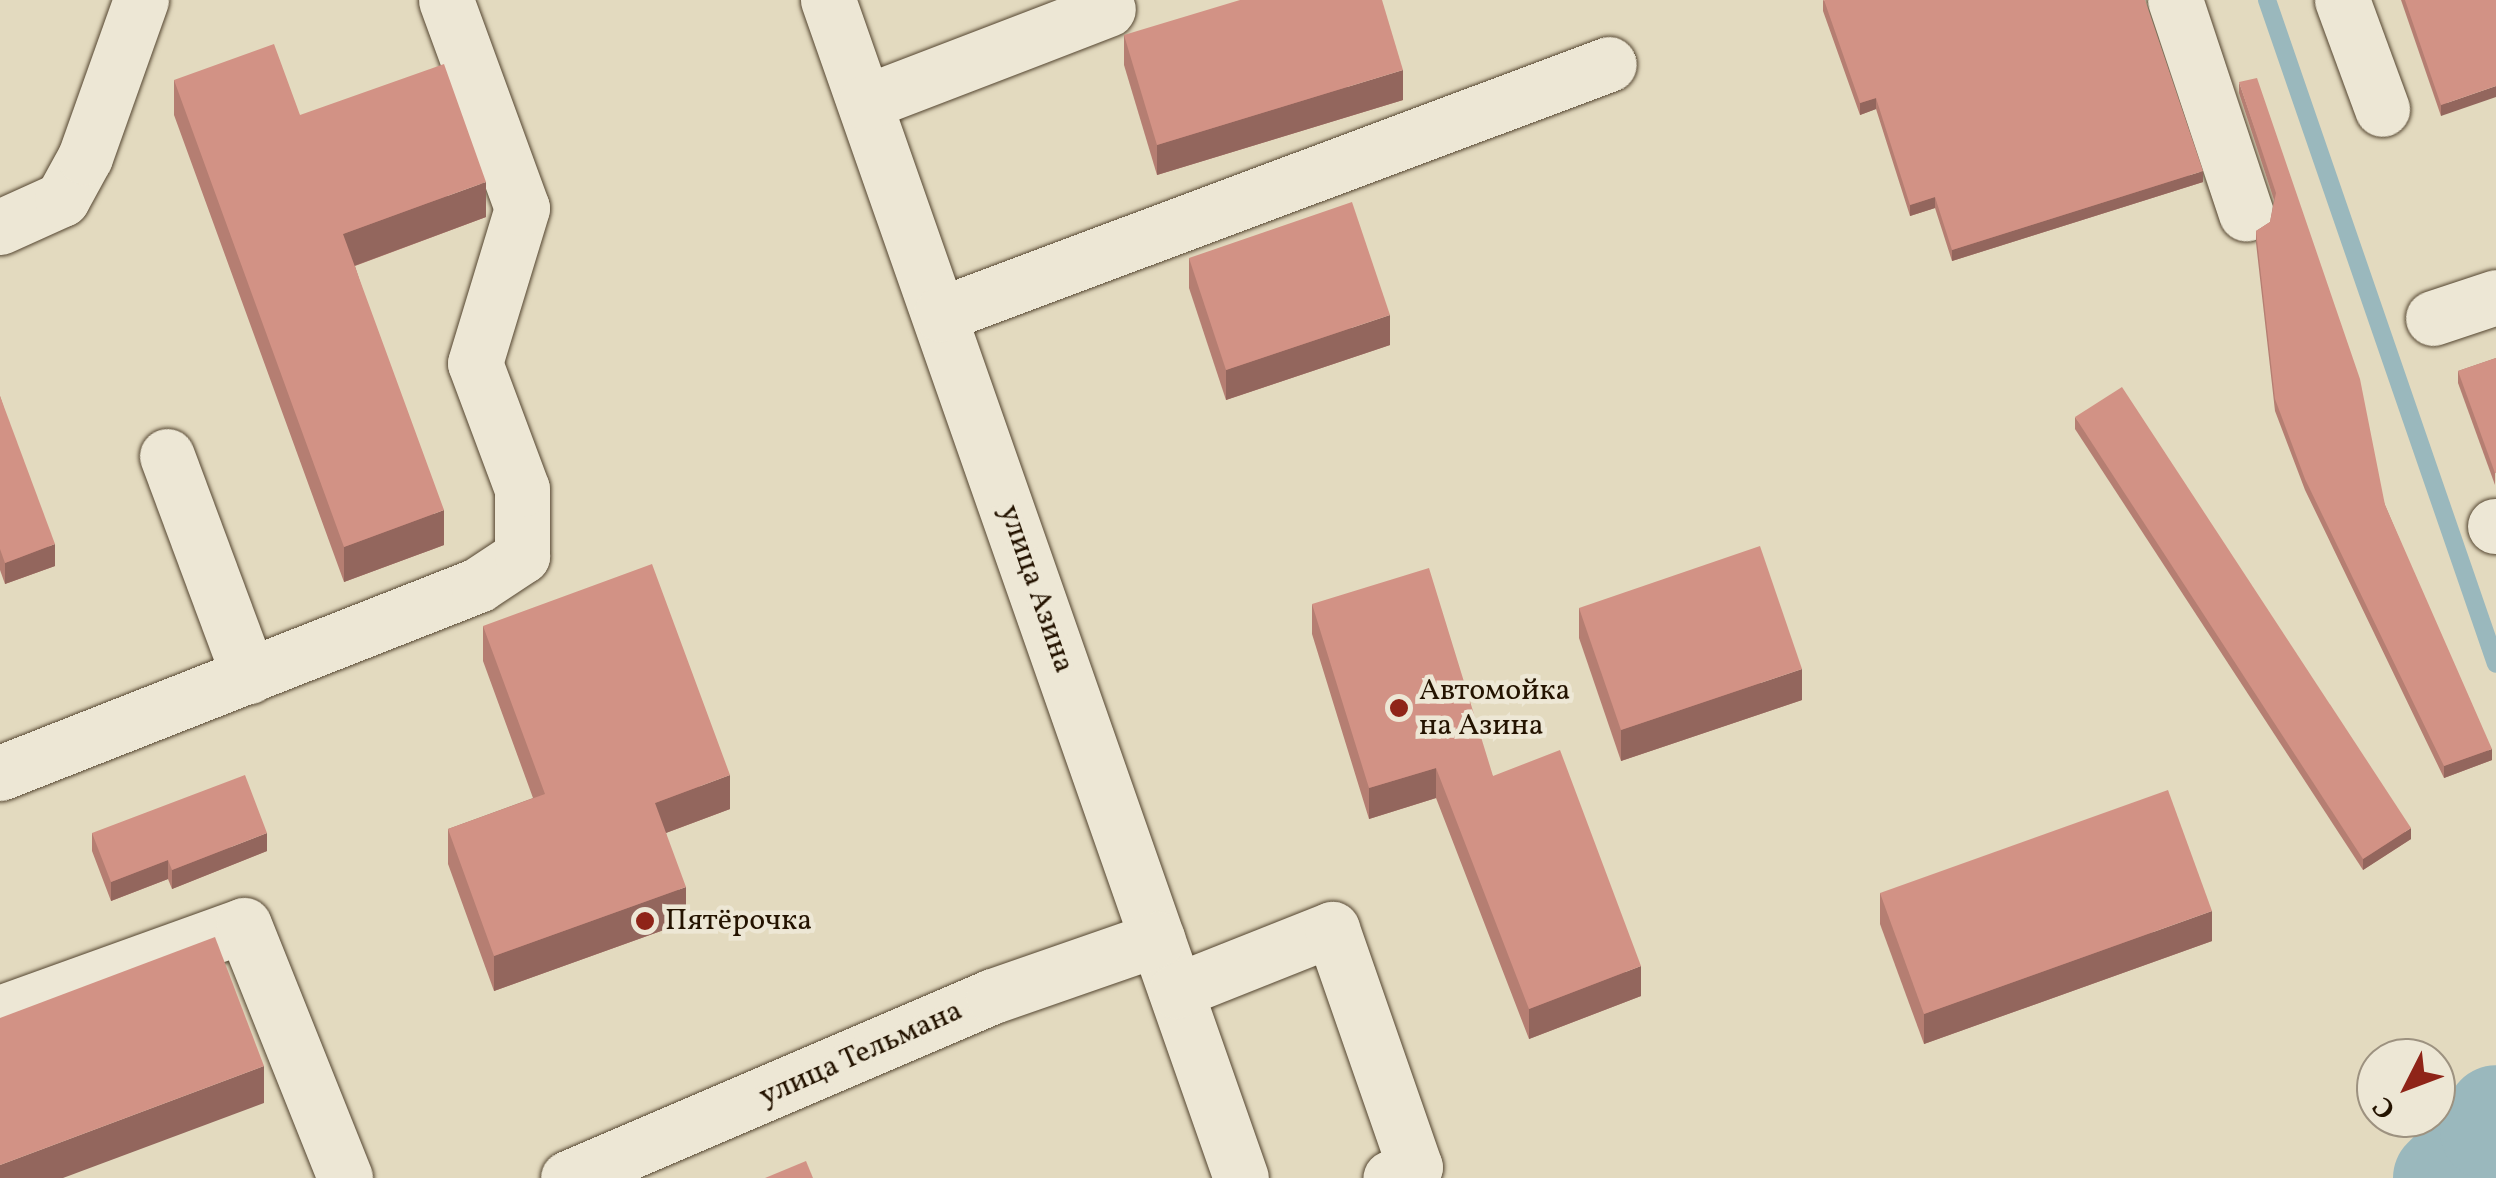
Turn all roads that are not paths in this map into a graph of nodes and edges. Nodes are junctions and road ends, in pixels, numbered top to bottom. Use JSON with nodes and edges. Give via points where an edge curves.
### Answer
{"nodes":[{"id":1,"x":141,"y":0,"type":"edge"},
{"id":2,"x":446,"y":0,"type":"edge"},
{"id":3,"x":828,"y":0,"type":"edge"},
{"id":4,"x":2174,"y":0,"type":"edge"},
{"id":5,"x":2342,"y":0,"type":"edge"},
{"id":6,"x":1108,"y":9,"type":"dead end"},
{"id":7,"x":1609,"y":64,"type":"dead end"},
{"id":8,"x":866,"y":102,"type":"junction"},
{"id":9,"x":2382,"y":109,"type":"dead end"},
{"id":10,"x":2246,"y":213,"type":"dead end"},
{"id":11,"x":0,"y":226,"type":"edge"},
{"id":12,"x":2496,"y":297,"type":"edge"},
{"id":13,"x":941,"y":314,"type":"junction"},
{"id":14,"x":2433,"y":318,"type":"dead end"},
{"id":15,"x":168,"y":456,"type":"dead end"},
{"id":16,"x":249,"y":676,"type":"junction"},
{"id":17,"x":0,"y":773,"type":"edge"},
{"id":18,"x":1156,"y":938,"type":"junction"},
{"id":19,"x":1176,"y":991,"type":"junction"},
{"id":20,"x":0,"y":1014,"type":"edge"},
{"id":21,"x":345,"y":1178,"type":"edge"},
{"id":22,"x":568,"y":1178,"type":"edge"},
{"id":23,"x":1242,"y":1178,"type":"edge"},
{"id":24,"x":1390,"y":1178,"type":"edge"}],
"edges":[{"from":1,"to":11,"type":"street","via":[[85,156],[62,199]]},
{"from":2,"to":16,"type":"street","via":[[522,208],[475,363],[522,489],[522,556],[478,585]]},
{"from":3,"to":8,"type":"street","name":"улица Азина"},
{"from":4,"to":10,"type":"street"},
{"from":5,"to":9,"type":"street"},
{"from":6,"to":8,"type":"street"},
{"from":7,"to":13,"type":"street"},
{"from":8,"to":13,"type":"street","name":"улица Азина"},
{"from":12,"to":14,"type":"street"},
{"from":13,"to":18,"type":"street","name":"улица Азина"},
{"from":15,"to":16,"type":"street"},
{"from":16,"to":17,"type":"street"},
{"from":18,"to":19,"type":"street","name":"улица Азина"},
{"from":18,"to":22,"type":"street","name":"улица Тельмана","via":[[993,996]]},
{"from":19,"to":23,"type":"street","name":"улица Азина"},
{"from":19,"to":24,"type":"street","via":[[1332,929],[1415,1168]]},
{"from":20,"to":21,"type":"street","via":[[244,925]]}]}
